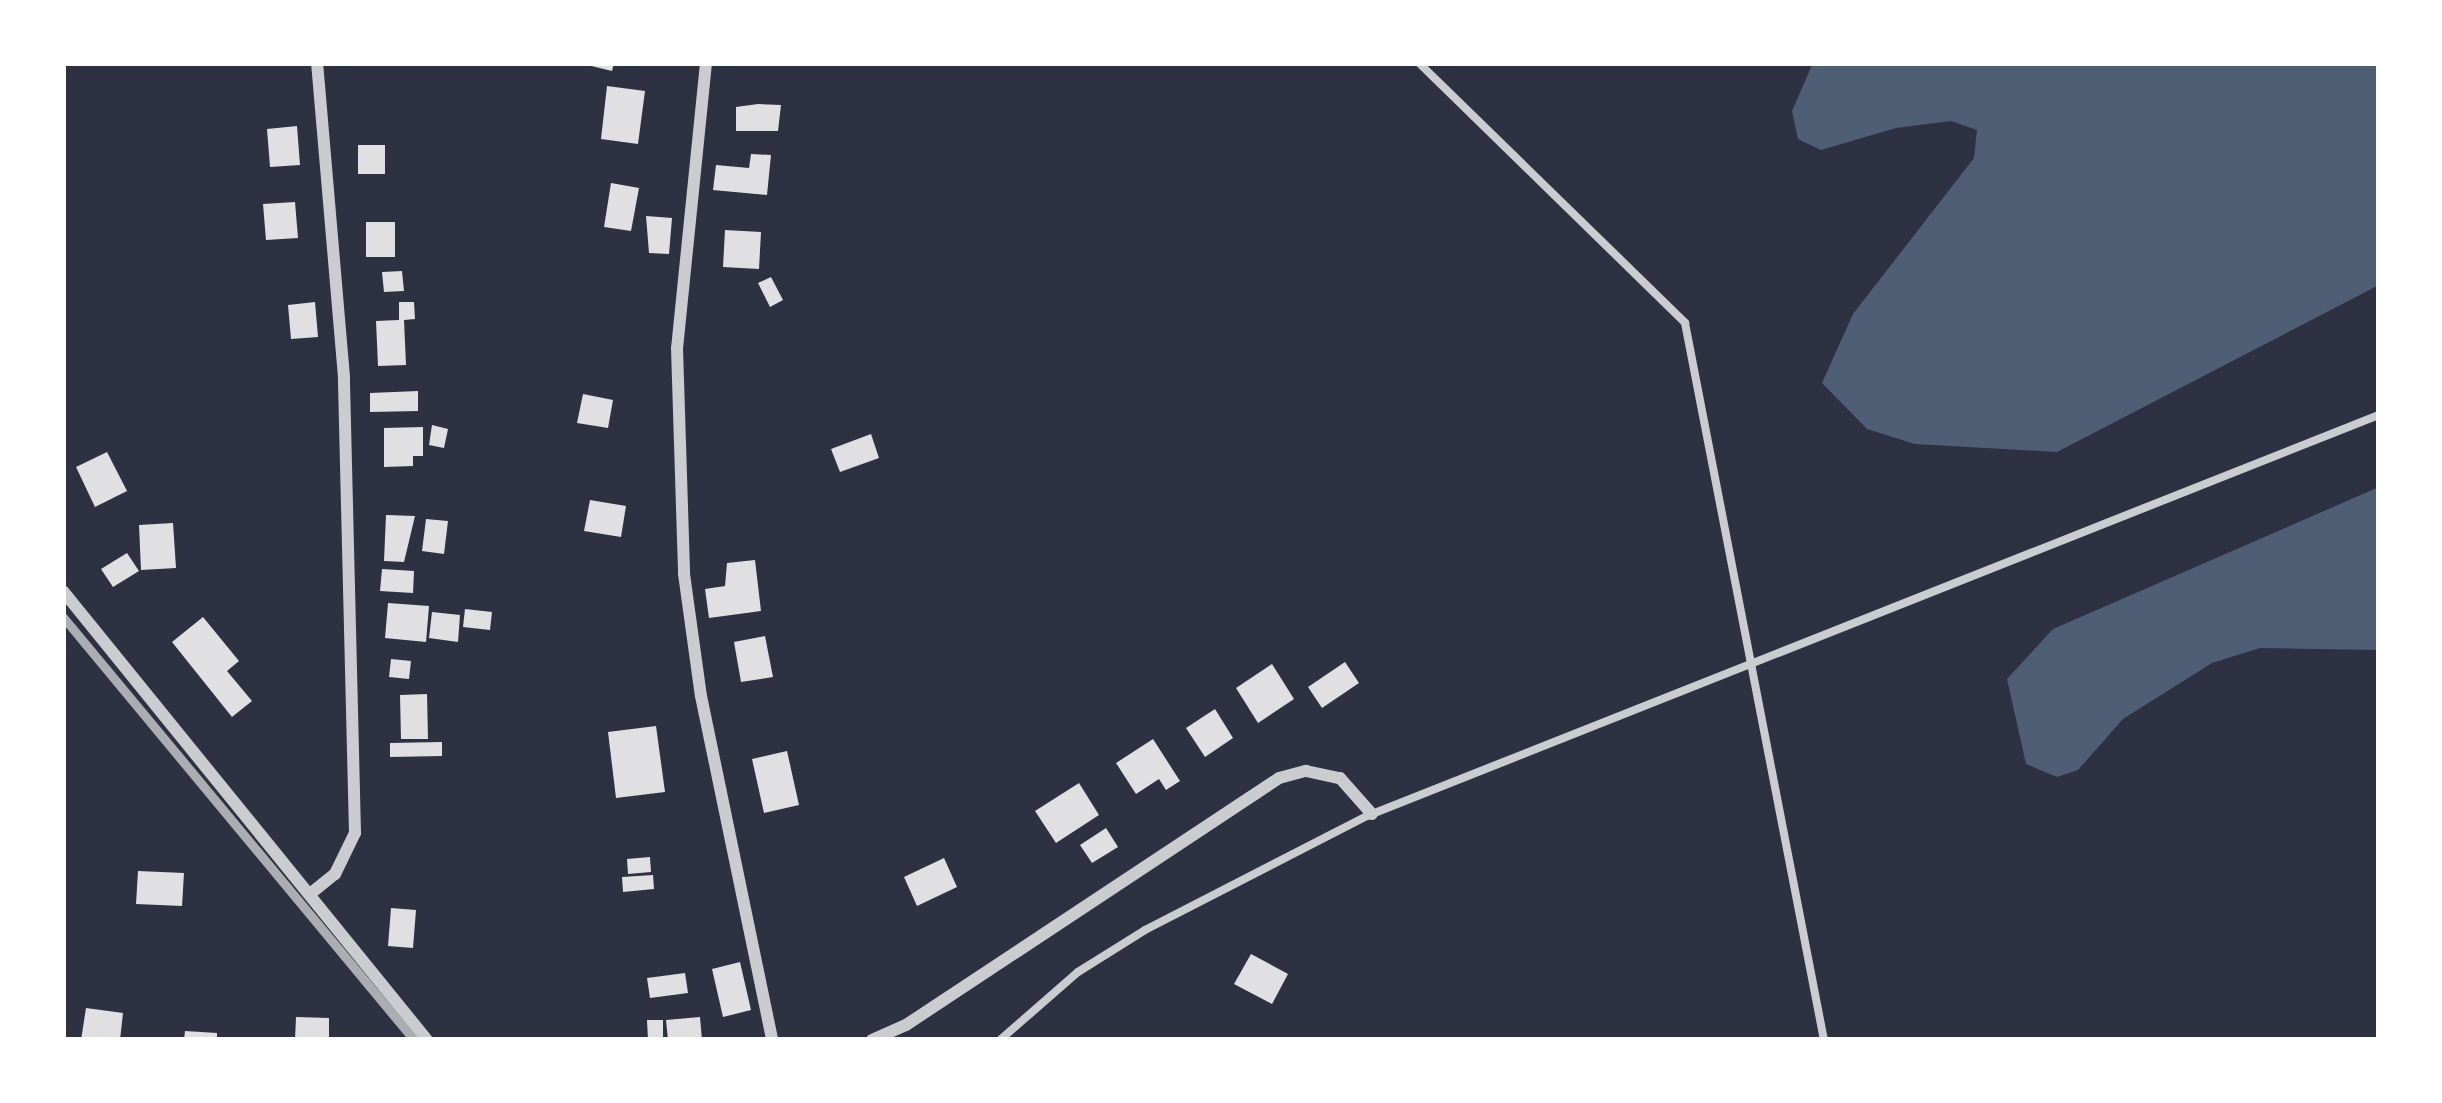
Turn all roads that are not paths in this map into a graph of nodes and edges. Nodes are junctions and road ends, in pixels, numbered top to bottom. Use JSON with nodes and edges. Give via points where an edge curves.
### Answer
{"nodes":[{"id":1,"x":317,"y":63,"type":"edge"},
{"id":2,"x":706,"y":63,"type":"edge"},
{"id":3,"x":1419,"y":63,"type":"edge"},
{"id":4,"x":2379,"y":415,"type":"edge"},
{"id":5,"x":63,"y":591,"type":"edge"},
{"id":6,"x":1751,"y":664,"type":"junction"},
{"id":7,"x":1372,"y":814,"type":"junction"},
{"id":8,"x":310,"y":894,"type":"junction"},
{"id":9,"x":907,"y":1025,"type":"junction"},
{"id":10,"x":427,"y":1040,"type":"edge"},
{"id":11,"x":772,"y":1040,"type":"edge"},
{"id":12,"x":872,"y":1040,"type":"edge"},
{"id":13,"x":917,"y":1040,"type":"edge"},
{"id":14,"x":1000,"y":1040,"type":"edge"},
{"id":15,"x":1824,"y":1040,"type":"edge"}],
"edges":[{"from":1,"to":8,"type":"street","via":[[344,377],[356,833],[335,874]]},
{"from":2,"to":11,"type":"street","via":[[677,348],[683,553],[701,696]]},
{"from":3,"to":6,"type":"lane","via":[[1685,323]]},
{"from":4,"to":6,"type":"lane"},
{"from":5,"to":8,"type":"street"},
{"from":6,"to":7,"type":"lane"},
{"from":6,"to":15,"type":"lane"},
{"from":7,"to":9,"type":"street","via":[[1340,778],[1306,771],[1279,778]]},
{"from":7,"to":14,"type":"lane","via":[[1128,940]]},
{"from":8,"to":10,"type":"street"},
{"from":9,"to":12,"type":"street"},
{"from":9,"to":13,"type":"street"}]}
